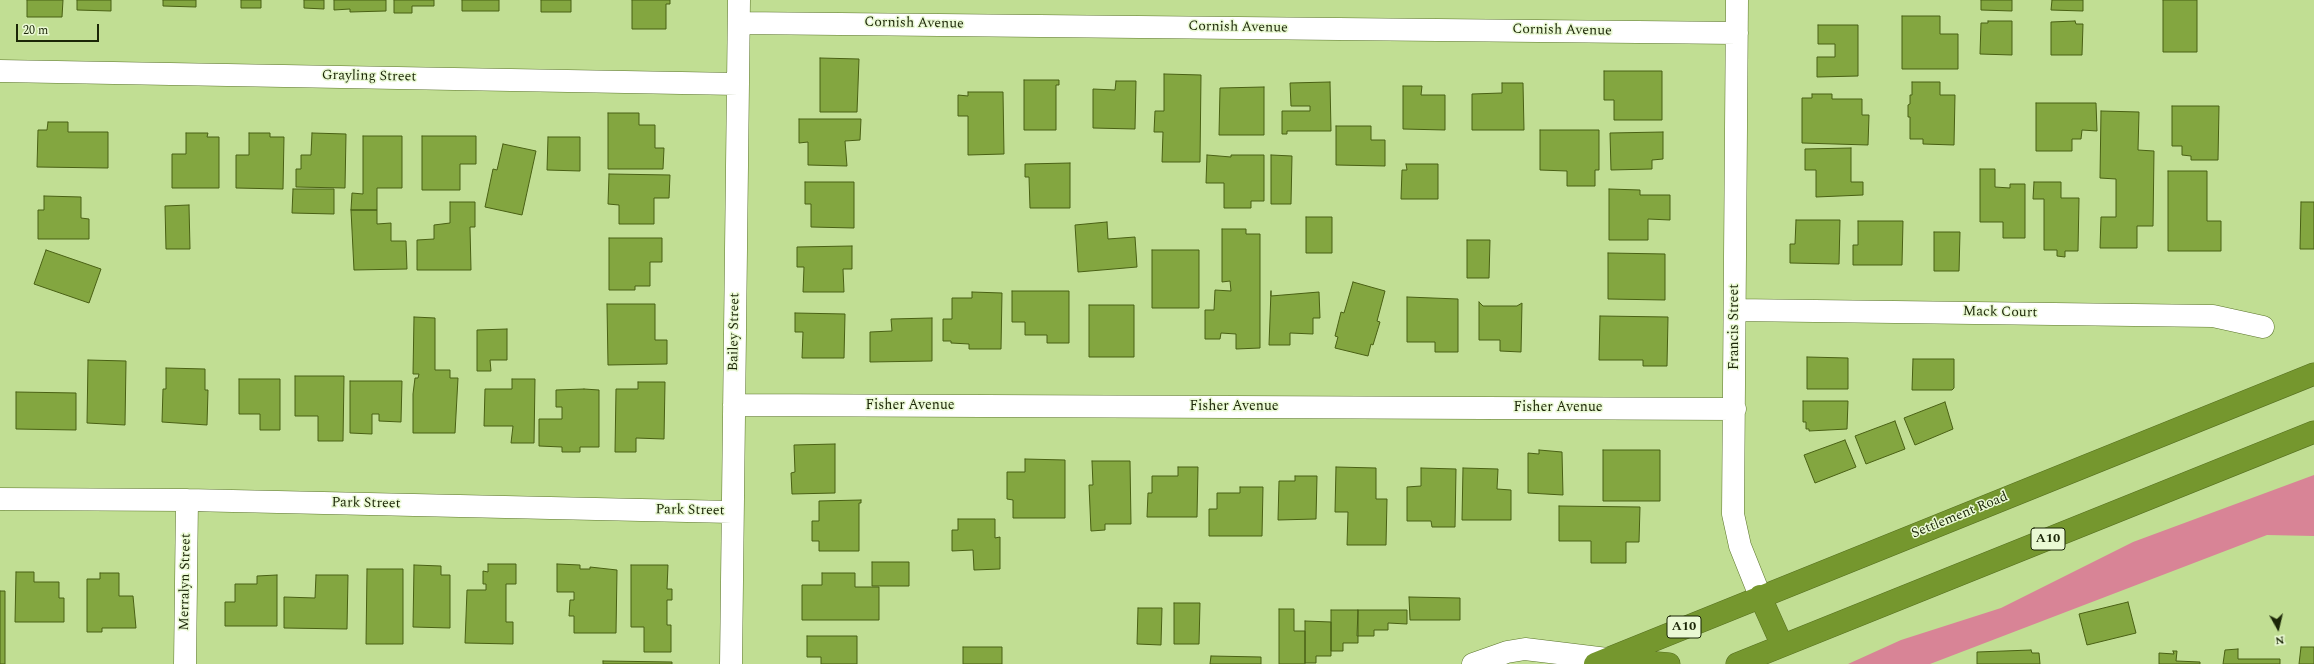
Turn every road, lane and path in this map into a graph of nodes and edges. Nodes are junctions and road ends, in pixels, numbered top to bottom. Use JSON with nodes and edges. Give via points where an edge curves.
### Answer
{"nodes":[{"id":1,"x":739,"y":0,"type":"edge"},
{"id":2,"x":1737,"y":0,"type":"edge"},
{"id":3,"x":740,"y":23,"type":"junction"},
{"id":4,"x":1737,"y":33,"type":"junction"},
{"id":5,"x":0,"y":71,"type":"edge"},
{"id":6,"x":738,"y":84,"type":"junction"},
{"id":7,"x":1736,"y":310,"type":"junction"},
{"id":8,"x":2263,"y":327,"type":"dead end"},
{"id":9,"x":2314,"y":374,"type":"edge"},
{"id":10,"x":734,"y":405,"type":"junction"},
{"id":11,"x":1735,"y":409,"type":"junction"},
{"id":12,"x":2314,"y":432,"type":"edge"},
{"id":13,"x":0,"y":499,"type":"edge"},
{"id":14,"x":187,"y":500,"type":"junction"},
{"id":15,"x":732,"y":512,"type":"junction"},
{"id":16,"x":1760,"y":596,"type":"junction"},
{"id":17,"x":1782,"y":645,"type":"junction"},
{"id":18,"x":1601,"y":661,"type":"edge"},
{"id":19,"x":185,"y":664,"type":"edge"},
{"id":20,"x":731,"y":664,"type":"edge"},
{"id":21,"x":1473,"y":664,"type":"edge"},
{"id":22,"x":1669,"y":664,"type":"edge"},
{"id":23,"x":1737,"y":664,"type":"edge"}],
"edges":[{"from":1,"to":3,"type":"street","name":"Bailey Street"},
{"from":2,"to":4,"type":"street","name":"Francis Street"},
{"from":3,"to":4,"type":"street","name":"Cornish Avenue"},
{"from":3,"to":6,"type":"street","name":"Bailey Street"},
{"from":4,"to":7,"type":"street","name":"Francis Street"},
{"from":5,"to":6,"type":"street","name":"Grayling Street"},
{"from":6,"to":10,"type":"street","name":"Bailey Street"},
{"from":7,"to":8,"type":"street","name":"Mack Court","via":[[2213,316]]},
{"from":7,"to":11,"type":"street","name":"Francis Street"},
{"from":9,"to":16,"type":"highway","name":"Settlement Road","number":"A10"},
{"from":10,"to":11,"type":"street","name":"Fisher Avenue"},
{"from":10,"to":15,"type":"street","name":"Bailey Street"},
{"from":11,"to":16,"type":"street","name":"Francis Street","via":[[1732,498],[1734,525]]},
{"from":12,"to":17,"type":"highway","number":"A10"},
{"from":13,"to":14,"type":"street","name":"Park Street"},
{"from":14,"to":15,"type":"street","name":"Park Street"},
{"from":14,"to":19,"type":"street","name":"Merralyn Street"},
{"from":15,"to":20,"type":"street","name":"Bailey Street"},
{"from":16,"to":17,"type":"highway","name":"Francis Street"},
{"from":16,"to":18,"type":"highway","name":"Settlement Road","number":"A10"},
{"from":17,"to":23,"type":"highway","number":"A10"},
{"from":18,"to":21,"type":"street","name":"Settlement Road","via":[[1525,649],[1507,652]]},
{"from":18,"to":22,"type":"highway"}]}
